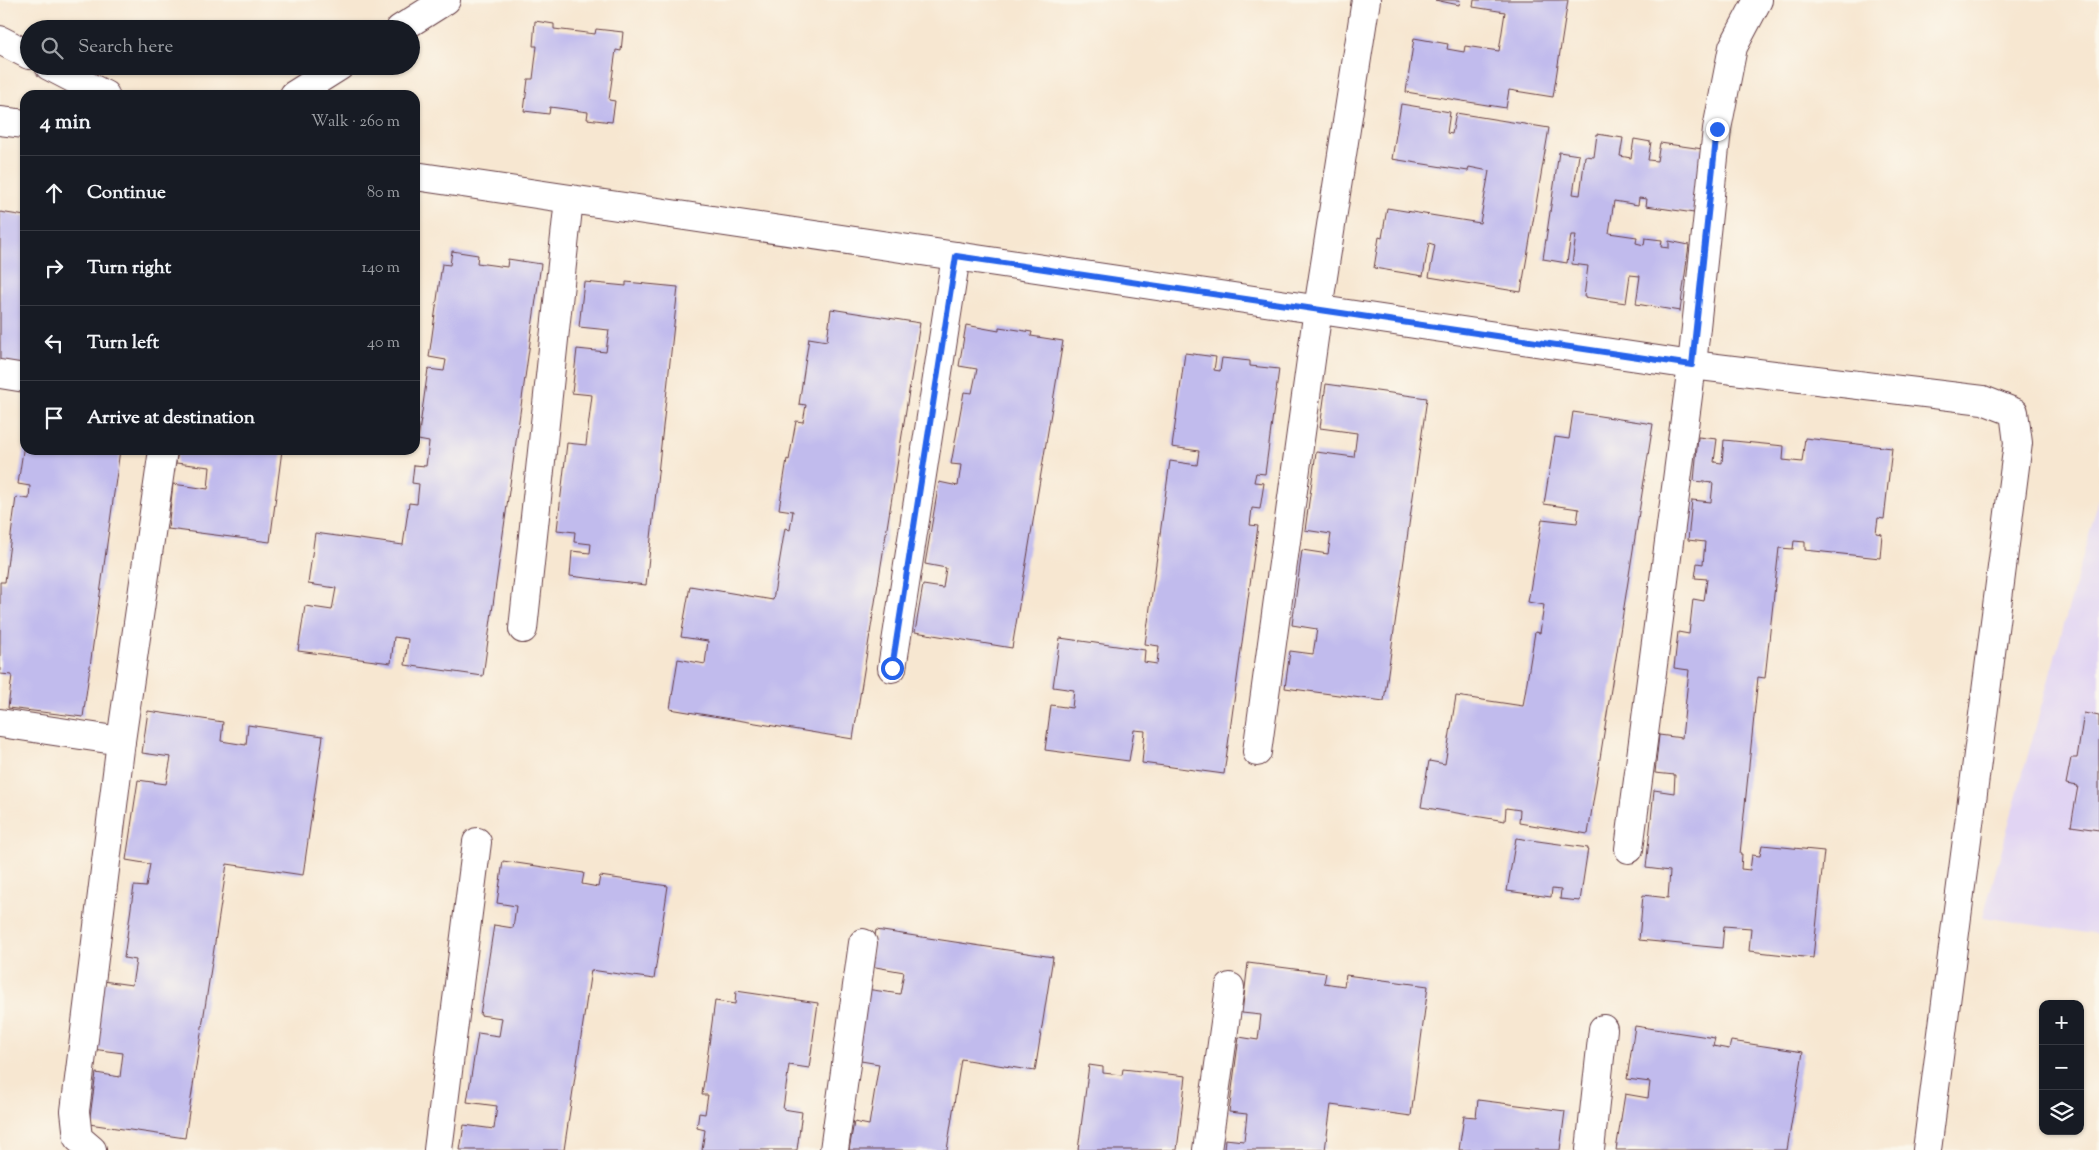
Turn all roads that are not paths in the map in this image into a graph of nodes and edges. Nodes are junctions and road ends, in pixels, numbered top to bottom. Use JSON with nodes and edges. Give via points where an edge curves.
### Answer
{"nodes":[{"id":1,"x":446,"y":0,"type":"edge"},
{"id":2,"x":1366,"y":0,"type":"edge"},
{"id":3,"x":1758,"y":0,"type":"edge"},
{"id":4,"x":414,"y":20,"type":"edge"},
{"id":5,"x":0,"y":40,"type":"edge"},
{"id":6,"x":20,"y":51,"type":"edge"},
{"id":7,"x":66,"y":75,"type":"edge"},
{"id":8,"x":326,"y":75,"type":"edge"},
{"id":9,"x":95,"y":90,"type":"edge"},
{"id":10,"x":302,"y":90,"type":"edge"},
{"id":11,"x":0,"y":122,"type":"edge"},
{"id":12,"x":20,"y":124,"type":"edge"},
{"id":13,"x":420,"y":177,"type":"edge"},
{"id":14,"x":569,"y":199,"type":"junction"},
{"id":15,"x":956,"y":256,"type":"junction"},
{"id":16,"x":1318,"y":309,"type":"junction"},
{"id":17,"x":1692,"y":365,"type":"junction"},
{"id":18,"x":0,"y":374,"type":"edge"},
{"id":19,"x":20,"y":377,"type":"edge"},
{"id":20,"x":162,"y":455,"type":"edge"},
{"id":21,"x":523,"y":629,"type":"dead end"},
{"id":22,"x":892,"y":668,"type":"dead end"},
{"id":23,"x":0,"y":723,"type":"edge"},
{"id":24,"x":121,"y":741,"type":"junction"},
{"id":25,"x":1257,"y":752,"type":"dead end"},
{"id":26,"x":477,"y":842,"type":"dead end"},
{"id":27,"x":1629,"y":850,"type":"dead end"},
{"id":28,"x":863,"y":943,"type":"dead end"},
{"id":29,"x":1230,"y":987,"type":"dead end"},
{"id":30,"x":1603,"y":1029,"type":"dead end"},
{"id":31,"x":92,"y":1150,"type":"edge"},
{"id":32,"x":438,"y":1150,"type":"edge"},
{"id":33,"x":834,"y":1150,"type":"edge"},
{"id":34,"x":1207,"y":1150,"type":"edge"},
{"id":35,"x":1590,"y":1150,"type":"edge"},
{"id":36,"x":1927,"y":1150,"type":"edge"}],
"edges":[{"from":1,"to":4,"type":"street"},
{"from":2,"to":16,"type":"street"},
{"from":3,"to":17,"type":"street","via":[[1733,47],[1719,120]]},
{"from":5,"to":6,"type":"street"},
{"from":7,"to":9,"type":"street"},
{"from":8,"to":10,"type":"street"},
{"from":11,"to":12,"type":"street"},
{"from":13,"to":14,"type":"street"},
{"from":14,"to":15,"type":"street"},
{"from":14,"to":21,"type":"street"},
{"from":15,"to":16,"type":"street"},
{"from":15,"to":22,"type":"street"},
{"from":16,"to":17,"type":"street"},
{"from":16,"to":25,"type":"street"},
{"from":17,"to":27,"type":"street"},
{"from":17,"to":36,"type":"street","via":[[1983,400],[2014,412],[2018,443]]},
{"from":18,"to":19,"type":"street"},
{"from":20,"to":24,"type":"street"},
{"from":23,"to":24,"type":"street"},
{"from":24,"to":31,"type":"street","via":[[75,1111],[78,1138]]},
{"from":26,"to":32,"type":"street"},
{"from":28,"to":33,"type":"street"},
{"from":29,"to":34,"type":"street"},
{"from":30,"to":35,"type":"street"}]}
